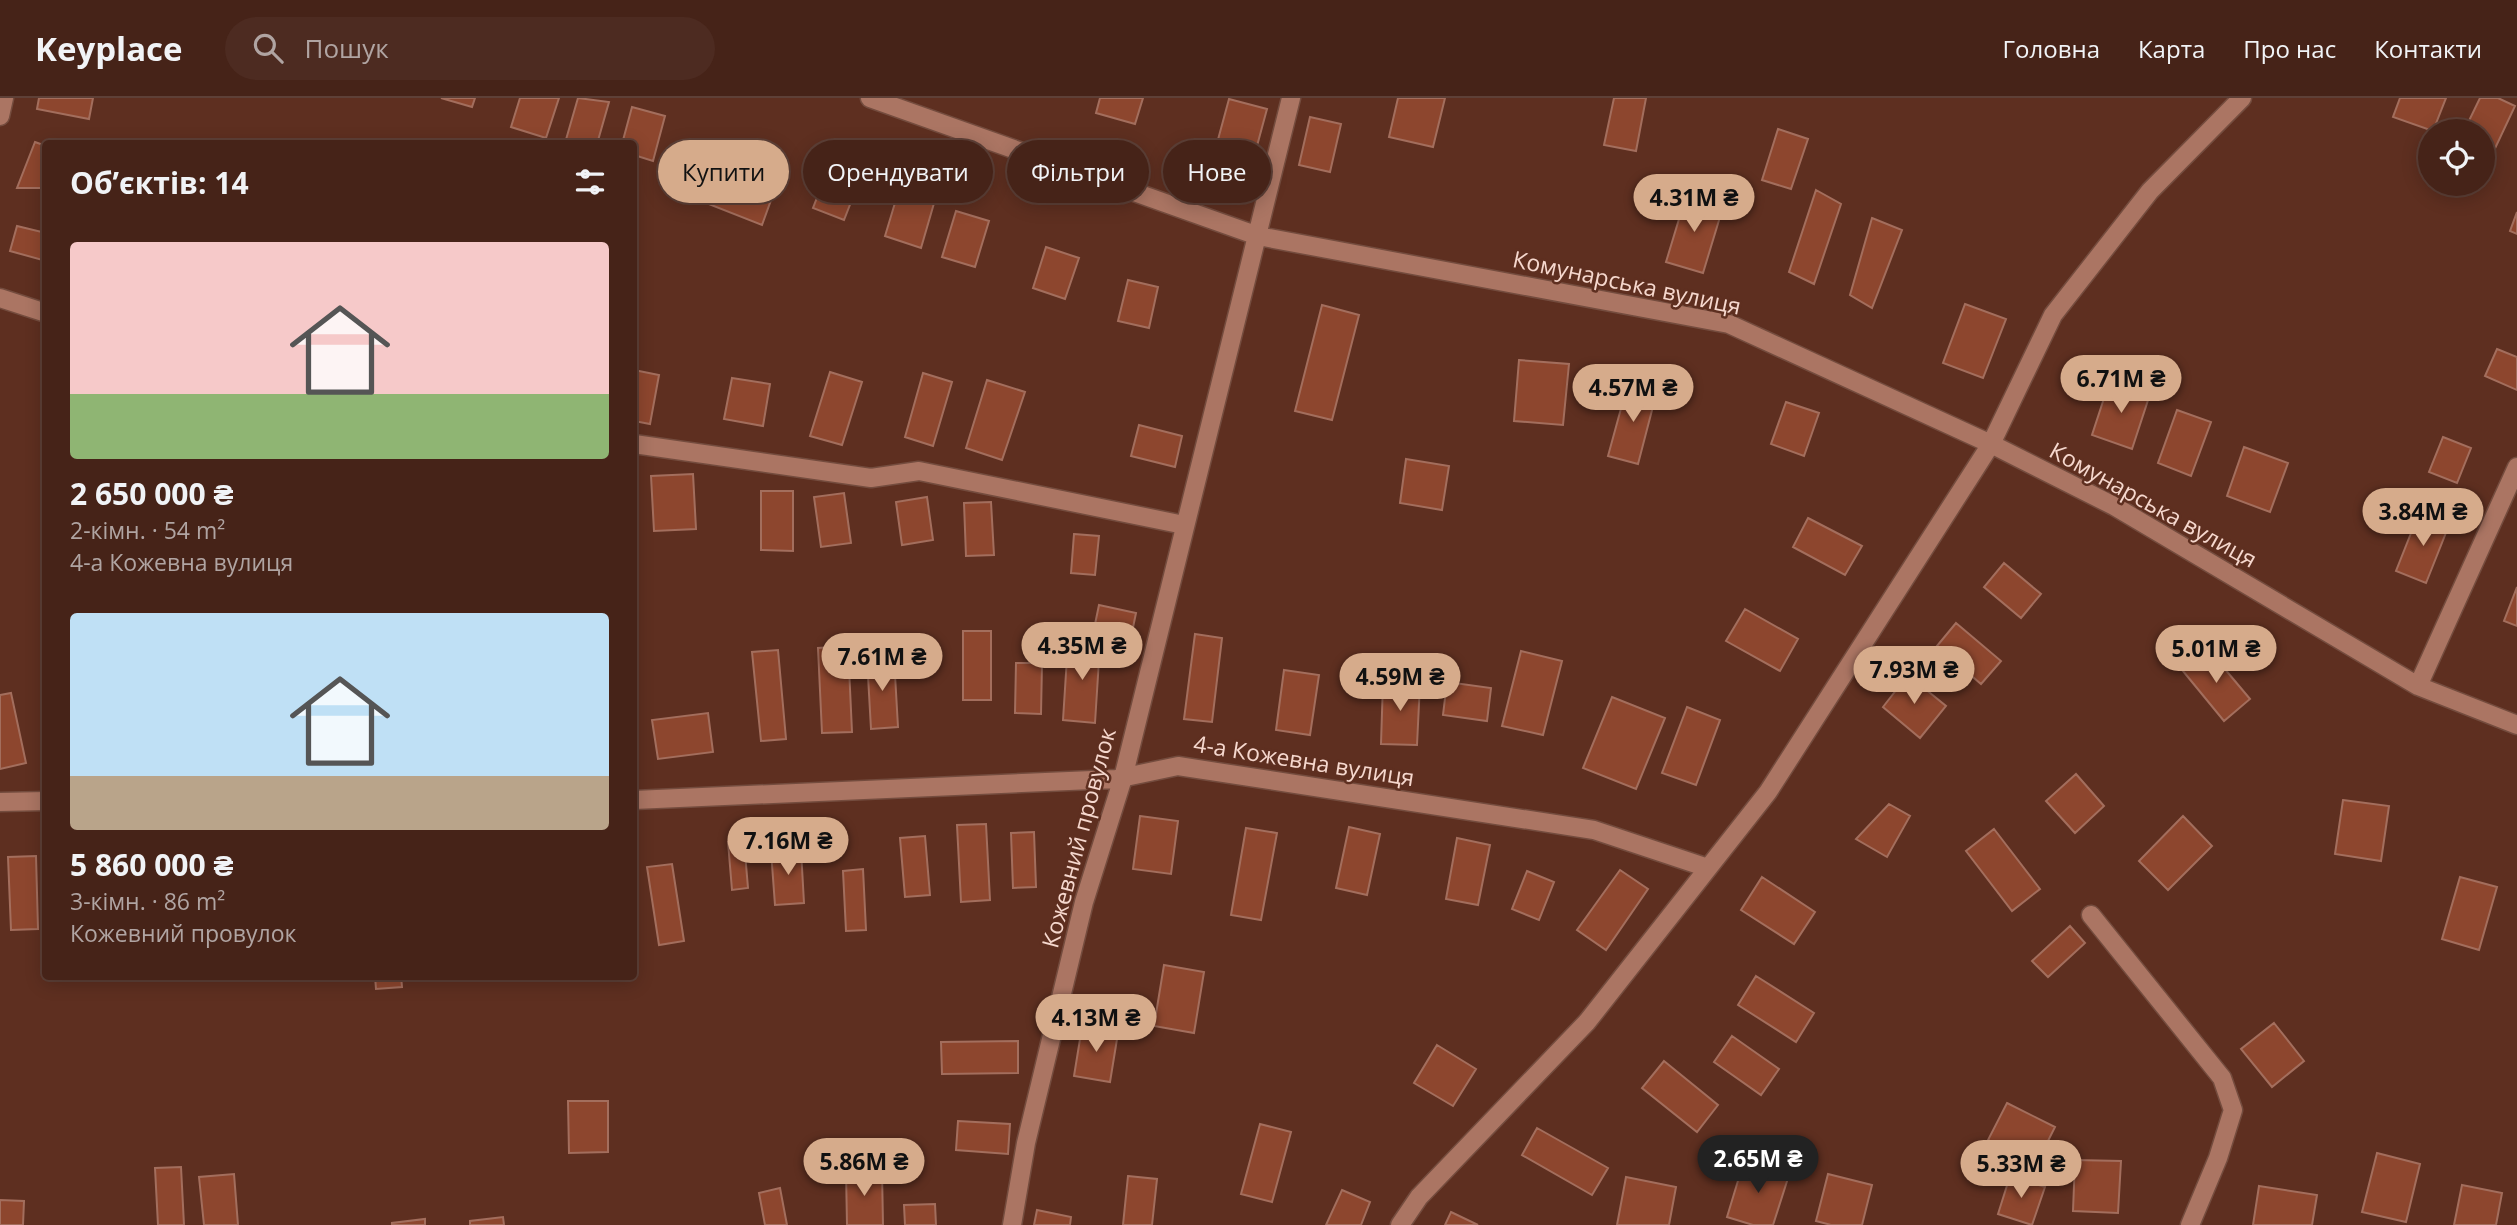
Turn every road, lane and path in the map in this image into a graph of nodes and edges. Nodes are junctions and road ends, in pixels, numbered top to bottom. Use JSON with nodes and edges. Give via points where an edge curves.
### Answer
{"nodes":[{"id":1,"x":4,"y":98,"type":"edge"},
{"id":2,"x":870,"y":98,"type":"edge"},
{"id":3,"x":1291,"y":98,"type":"edge"},
{"id":4,"x":2242,"y":98,"type":"edge"},
{"id":5,"x":0,"y":116,"type":"edge"},
{"id":6,"x":1258,"y":236,"type":"junction"},
{"id":7,"x":0,"y":298,"type":"edge"},
{"id":8,"x":42,"y":312,"type":"edge"},
{"id":9,"x":637,"y":444,"type":"edge"},
{"id":10,"x":1991,"y":444,"type":"junction"},
{"id":11,"x":2517,"y":467,"type":"edge"},
{"id":12,"x":1184,"y":525,"type":"junction"},
{"id":13,"x":2418,"y":686,"type":"junction"},
{"id":14,"x":2517,"y":725,"type":"edge"},
{"id":15,"x":1123,"y":778,"type":"junction"},
{"id":16,"x":637,"y":800,"type":"edge"},
{"id":17,"x":42,"y":801,"type":"edge"},
{"id":18,"x":0,"y":802,"type":"edge"},
{"id":19,"x":1708,"y":868,"type":"junction"},
{"id":20,"x":2091,"y":915,"type":"dead end"},
{"id":21,"x":1012,"y":1225,"type":"edge"},
{"id":22,"x":1400,"y":1225,"type":"edge"},
{"id":23,"x":2190,"y":1225,"type":"edge"}],
"edges":[{"from":1,"to":5,"type":"street"},
{"from":2,"to":6,"type":"street","name":"Комунарська вулиця"},
{"from":3,"to":6,"type":"street","name":"Кожевний провулок"},
{"from":4,"to":10,"type":"street","via":[[2150,191],[2053,315]]},
{"from":6,"to":10,"type":"street","name":"Комунарська вулиця","via":[[1729,324]]},
{"from":6,"to":12,"type":"street","name":"Кожевний провулок"},
{"from":7,"to":8,"type":"street"},
{"from":9,"to":12,"type":"street","via":[[871,478],[919,471]]},
{"from":10,"to":13,"type":"street","name":"Комунарська вулиця","via":[[2114,506]]},
{"from":10,"to":19,"type":"street","via":[[1768,792]]},
{"from":11,"to":13,"type":"street"},
{"from":12,"to":15,"type":"street","name":"Кожевний провулок"},
{"from":13,"to":14,"type":"street","name":"Комунарська вулиця"},
{"from":15,"to":16,"type":"street","name":"4-а Кожевна вулиця"},
{"from":15,"to":19,"type":"street","name":"4-а Кожевна вулиця","via":[[1178,766],[1218,772],[1594,830]]},
{"from":15,"to":21,"type":"street","name":"Кожевний провулок","via":[[1084,902],[1026,1143]]},
{"from":17,"to":18,"type":"street"},
{"from":19,"to":22,"type":"street","via":[[1587,1022],[1419,1197]]},
{"from":20,"to":23,"type":"street","via":[[2222,1078],[2233,1110]]}]}
